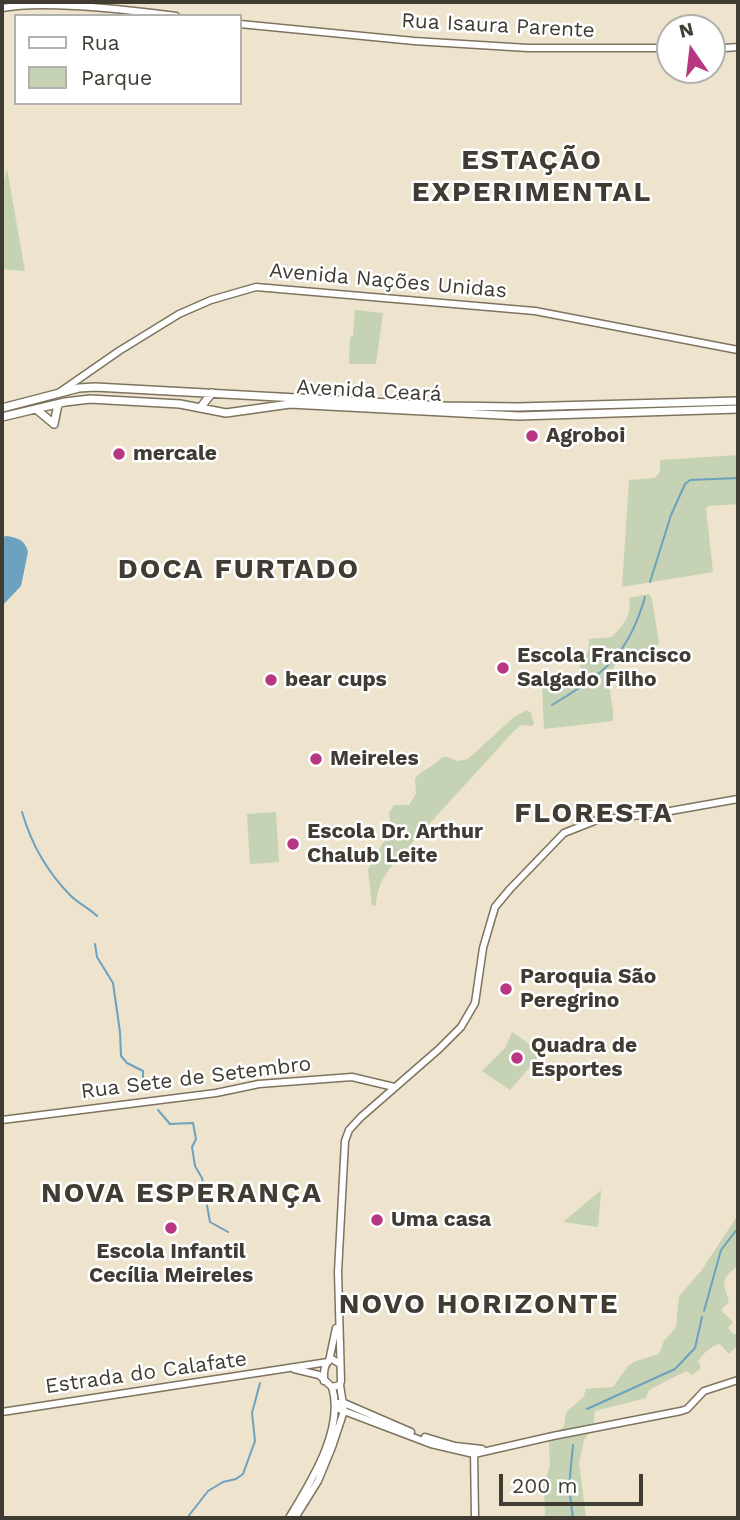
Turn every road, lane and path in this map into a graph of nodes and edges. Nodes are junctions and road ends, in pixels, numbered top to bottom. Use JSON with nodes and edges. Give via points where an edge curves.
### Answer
{"nodes":[{"id":1,"x":2,"y":8,"type":"edge"},
{"id":2,"x":160,"y":14,"type":"edge"},
{"id":3,"x":242,"y":24,"type":"edge"},
{"id":4,"x":656,"y":48,"type":"edge"},
{"id":5,"x":738,"y":350,"type":"edge"},
{"id":6,"x":59,"y":393,"type":"junction"},
{"id":7,"x":212,"y":393,"type":"junction"},
{"id":8,"x":233,"y":395,"type":"junction"},
{"id":9,"x":738,"y":401,"type":"edge"},
{"id":10,"x":58,"y":404,"type":"junction"},
{"id":11,"x":50,"y":406,"type":"junction"},
{"id":12,"x":2,"y":408,"type":"edge"},
{"id":13,"x":200,"y":408,"type":"junction"},
{"id":14,"x":36,"y":409,"type":"junction"},
{"id":15,"x":738,"y":409,"type":"edge"},
{"id":16,"x":234,"y":411,"type":"junction"},
{"id":17,"x":2,"y":417,"type":"edge"},
{"id":18,"x":738,"y":799,"type":"edge"},
{"id":19,"x":394,"y":1087,"type":"junction"},
{"id":20,"x":2,"y":1120,"type":"edge"},
{"id":21,"x":339,"y":1316,"type":"junction"},
{"id":22,"x":328,"y":1361,"type":"junction"},
{"id":23,"x":340,"y":1364,"type":"junction"},
{"id":24,"x":294,"y":1369,"type":"junction"},
{"id":25,"x":738,"y":1380,"type":"edge"},
{"id":26,"x":324,"y":1381,"type":"junction"},
{"id":27,"x":340,"y":1385,"type":"junction"},
{"id":28,"x":332,"y":1387,"type":"junction"},
{"id":29,"x":340,"y":1406,"type":"junction"},
{"id":30,"x":2,"y":1412,"type":"edge"},
{"id":31,"x":459,"y":1452,"type":"junction"},
{"id":32,"x":474,"y":1452,"type":"junction"},
{"id":33,"x":474,"y":1466,"type":"junction"},
{"id":34,"x":289,"y":1518,"type":"edge"},
{"id":35,"x":295,"y":1518,"type":"edge"},
{"id":36,"x":475,"y":1518,"type":"edge"}],
"edges":[{"from":1,"to":2,"type":"street","via":[[32,2]]},
{"from":3,"to":4,"type":"street","name":"Rua Isaura Parente","via":[[528,48]]},
{"from":5,"to":6,"type":"street","name":"Avenida Nações Unidas","via":[[512,309],[256,287],[179,314]]},
{"from":6,"to":7,"type":"main road","name":"Avenida Ceará","via":[[95,387]]},
{"from":6,"to":11,"type":"main road"},
{"from":6,"to":12,"type":"main road","name":"Avenida Ceará"},
{"from":7,"to":8,"type":"main road","name":"Avenida Ceará"},
{"from":7,"to":13,"type":"main road"},
{"from":8,"to":9,"type":"main road","name":"Avenida Ceará","via":[[518,407]]},
{"from":8,"to":16,"type":"main road"},
{"from":10,"to":11,"type":"main road","name":"Avenida Ceará"},
{"from":10,"to":13,"type":"main road","name":"Avenida Ceará","via":[[90,399]]},
{"from":10,"to":14,"type":"main road","via":[[54,424]]},
{"from":11,"to":14,"type":"main road","name":"Avenida Ceará"},
{"from":13,"to":16,"type":"main road","name":"Avenida Ceará"},
{"from":14,"to":17,"type":"main road","name":"Avenida Ceará"},
{"from":15,"to":16,"type":"main road","name":"Avenida Ceará","via":[[519,416],[290,404]]},
{"from":18,"to":19,"type":"street","via":[[597,820],[564,833],[495,907],[475,1003],[468,1016],[439,1049]]},
{"from":19,"to":20,"type":"street","name":"Rua Sete de Setembro","via":[[352,1077],[259,1084]]},
{"from":19,"to":21,"type":"street","via":[[353,1124],[345,1141]]},
{"from":21,"to":22,"type":"street"},
{"from":21,"to":23,"type":"street"},
{"from":22,"to":23,"type":"street"},
{"from":22,"to":24,"type":"street","name":"Estrada do Calafate"},
{"from":22,"to":26,"type":"street"},
{"from":23,"to":27,"type":"street"},
{"from":24,"to":26,"type":"street","via":[[310,1371]]},
{"from":24,"to":30,"type":"street","name":"Estrada do Calafate"},
{"from":25,"to":32,"type":"street","via":[[704,1391],[681,1411]]},
{"from":26,"to":28,"type":"street"},
{"from":27,"to":28,"type":"street"},
{"from":27,"to":29,"type":"street"},
{"from":28,"to":29,"type":"street"},
{"from":29,"to":31,"type":"street"},
{"from":29,"to":32,"type":"street"},
{"from":29,"to":34,"type":"street","via":[[319,1463]]},
{"from":29,"to":35,"type":"street","via":[[318,1481]]},
{"from":31,"to":32,"type":"street"},
{"from":31,"to":33,"type":"street"},
{"from":32,"to":33,"type":"street"},
{"from":33,"to":36,"type":"street"}]}
